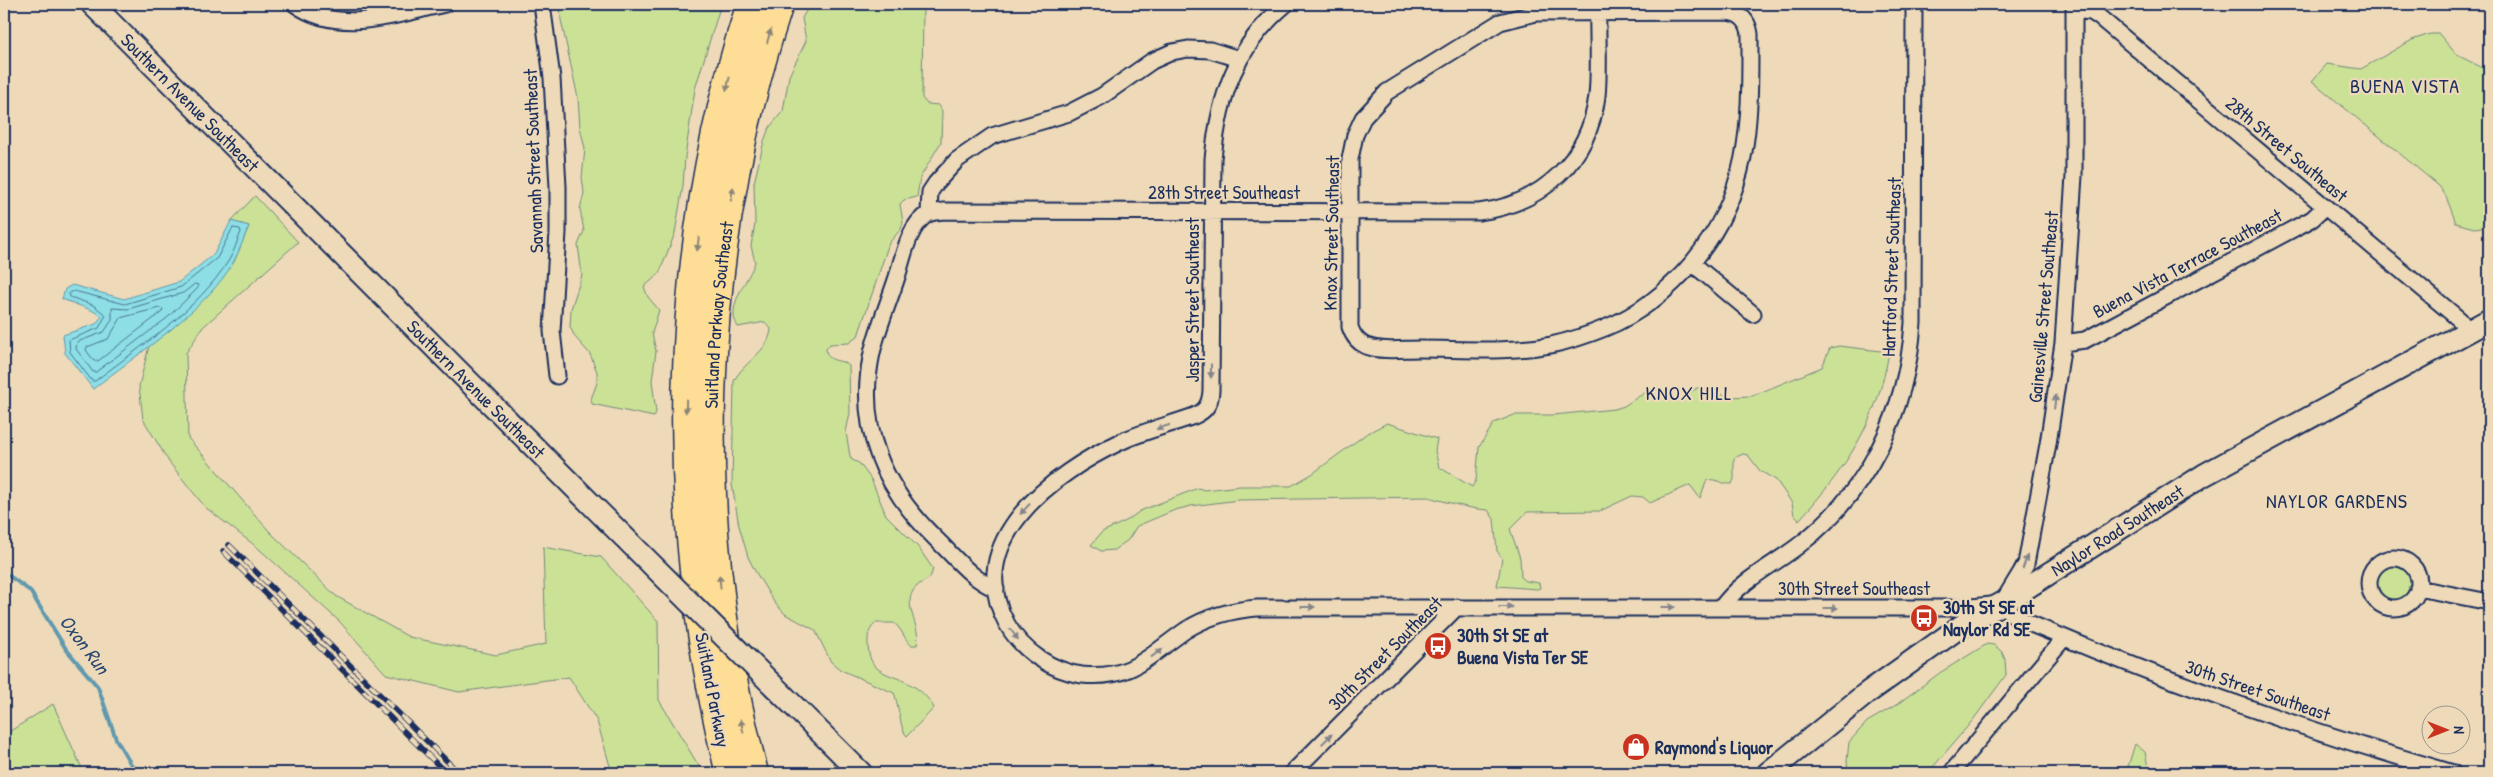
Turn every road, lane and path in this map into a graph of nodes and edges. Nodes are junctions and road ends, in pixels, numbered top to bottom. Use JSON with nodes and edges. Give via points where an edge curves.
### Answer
{"nodes":[{"id":1,"x":92,"y":4,"type":"edge"},
{"id":2,"x":295,"y":4,"type":"edge"},
{"id":3,"x":445,"y":4,"type":"edge"},
{"id":4,"x":542,"y":4,"type":"edge"},
{"id":5,"x":747,"y":4,"type":"edge"},
{"id":6,"x":751,"y":4,"type":"edge"},
{"id":7,"x":779,"y":4,"type":"edge"},
{"id":8,"x":1286,"y":4,"type":"edge"},
{"id":9,"x":1914,"y":4,"type":"edge"},
{"id":10,"x":2074,"y":7,"type":"edge"},
{"id":11,"x":1598,"y":8,"type":"edge"},
{"id":12,"x":739,"y":42,"type":"junction"},
{"id":13,"x":1239,"y":59,"type":"junction"},
{"id":14,"x":2325,"y":207,"type":"junction"},
{"id":15,"x":1350,"y":212,"type":"junction"},
{"id":16,"x":1213,"y":213,"type":"junction"},
{"id":17,"x":924,"y":217,"type":"junction"},
{"id":18,"x":1692,"y":263,"type":"junction"},
{"id":19,"x":1754,"y":314,"type":"dead end"},
{"id":20,"x":2489,"y":320,"type":"edge"},
{"id":21,"x":2468,"y":332,"type":"junction"},
{"id":22,"x":2063,"y":343,"type":"junction"},
{"id":23,"x":557,"y":376,"type":"dead end"},
{"id":24,"x":2418,"y":588,"type":"dead end"},
{"id":25,"x":996,"y":589,"type":"junction"},
{"id":26,"x":2489,"y":602,"type":"edge"},
{"id":27,"x":2001,"y":604,"type":"junction"},
{"id":28,"x":698,"y":606,"type":"joint"},
{"id":29,"x":1457,"y":607,"type":"junction"},
{"id":30,"x":1721,"y":608,"type":"junction"},
{"id":31,"x":725,"y":631,"type":"joint"},
{"id":32,"x":2064,"y":638,"type":"junction"},
{"id":33,"x":730,"y":773,"type":"edge"},
{"id":34,"x":754,"y":773,"type":"edge"},
{"id":35,"x":862,"y":773,"type":"edge"},
{"id":36,"x":1292,"y":773,"type":"edge"},
{"id":37,"x":1768,"y":773,"type":"edge"},
{"id":38,"x":1951,"y":773,"type":"edge"},
{"id":39,"x":2453,"y":773,"type":"edge"}],
"edges":[{"from":1,"to":35,"type":"main road","name":"Southern Avenue Southeast","bridge":true},
{"from":2,"to":3,"type":"street","via":[[316,15],[349,22]]},
{"from":4,"to":23,"type":"street","name":"Savannah Street Southeast","via":[[552,78],[558,188],[552,331]]},
{"from":5,"to":12,"type":"highway"},
{"from":6,"to":12,"type":"highway","name":"Suitland Parkway Southeast"},
{"from":31,"to":7,"type":"highway","name":"Suitland Parkway Southeast","one_way":true,"via":[[712,476],[715,327],[740,150]]},
{"from":8,"to":13,"type":"street","name":"Jasper Street Southeast","via":[[1260,30]]},
{"from":9,"to":30,"type":"street","name":"Hartford Street Southeast","via":[[1913,323],[1910,357],[1898,405],[1877,454],[1845,501],[1799,546],[1741,586]]},
{"from":10,"to":14,"type":"street","name":"28th Street Southeast","via":[[2099,17]]},
{"from":10,"to":22,"type":"street","name":"Gainesville Street Southeast","via":[[2074,176]]},
{"from":11,"to":15,"type":"street","name":"Knox Street Southeast","via":[[1536,13],[1504,21],[1386,92],[1367,113],[1356,135],[1350,159]]},
{"from":11,"to":15,"type":"street","name":"28th Street Southeast","via":[[1597,94],[1588,132],[1562,173],[1529,198],[1479,212]]},
{"from":11,"to":18,"type":"street","name":"Knox Street Southeast","via":[[1726,12],[1739,15],[1750,28],[1751,91],[1747,142],[1739,176],[1727,208]]},
{"from":12,"to":28,"type":"highway","name":"Suitland Parkway Southeast","one_way":true,"via":[[708,177],[688,340],[687,462]]},
{"from":13,"to":16,"type":"street","name":"Jasper Street Southeast","via":[[1216,125]]},
{"from":13,"to":17,"type":"street","via":[[1210,50],[1172,52],[1069,113],[992,136],[958,160],[936,183],[930,192]]},
{"from":14,"to":21,"type":"street","name":"28th Street Southeast","via":[[2460,320]]},
{"from":14,"to":22,"type":"street","name":"Buena Vista Terrace Southeast","via":[[2312,219],[2085,340]]},
{"from":15,"to":16,"type":"street","name":"28th Street Southeast"},
{"from":15,"to":18,"type":"street","name":"Knox Street Southeast","via":[[1350,327],[1357,340],[1368,347],[1514,349],[1566,341],[1610,326],[1636,311],[1665,290]]},
{"from":16,"to":17,"type":"street","name":"28th Street Southeast","via":[[943,211]]},
{"from":16,"to":25,"type":"street","name":"Jasper Street Southeast","one_way":true,"via":[[1211,391],[1207,407],[1194,416],[1108,448],[1064,475],[1035,498],[1020,513],[1002,544],[996,565]]},
{"from":17,"to":25,"type":"street","via":[[904,254],[873,351],[868,384],[871,432],[887,477],[906,507],[979,581]]},
{"from":18,"to":19,"type":"street"},
{"from":20,"to":21,"type":"main road","name":"Naylor Road Southeast"},
{"from":21,"to":27,"type":"main road","name":"Naylor Road Southeast","via":[[2204,475]]},
{"from":27,"to":22,"type":"street","name":"Gainesville Street Southeast","one_way":true,"via":[[2026,564]]},
{"from":24,"to":26,"type":"street"},
{"from":25,"to":29,"type":"street","one_way":true,"via":[[1006,622],[1017,639],[1054,667],[1090,675],[1116,673],[1140,665],[1196,625],[1234,610]]},
{"from":30,"to":27,"type":"street","name":"30th Street Southeast","one_way":true,"via":[[1962,608]]},
{"from":27,"to":32,"type":"street","name":"30th Street Southeast","via":[[2017,618]]},
{"from":27,"to":37,"type":"main road","name":"Naylor Road Southeast","via":[[1960,627],[1892,675]]},
{"from":28,"to":33,"type":"highway","name":"Suitland Parkway"},
{"from":29,"to":30,"type":"street","name":"30th Street Southeast","one_way":true},
{"from":36,"to":29,"type":"street","name":"30th Street Southeast","one_way":true},
{"from":34,"to":31,"type":"highway","name":"Suitland Parkway","one_way":true},
{"from":32,"to":38,"type":"street"},
{"from":32,"to":39,"type":"street","name":"30th Street Southeast","via":[[2191,688],[2330,736]]}]}
